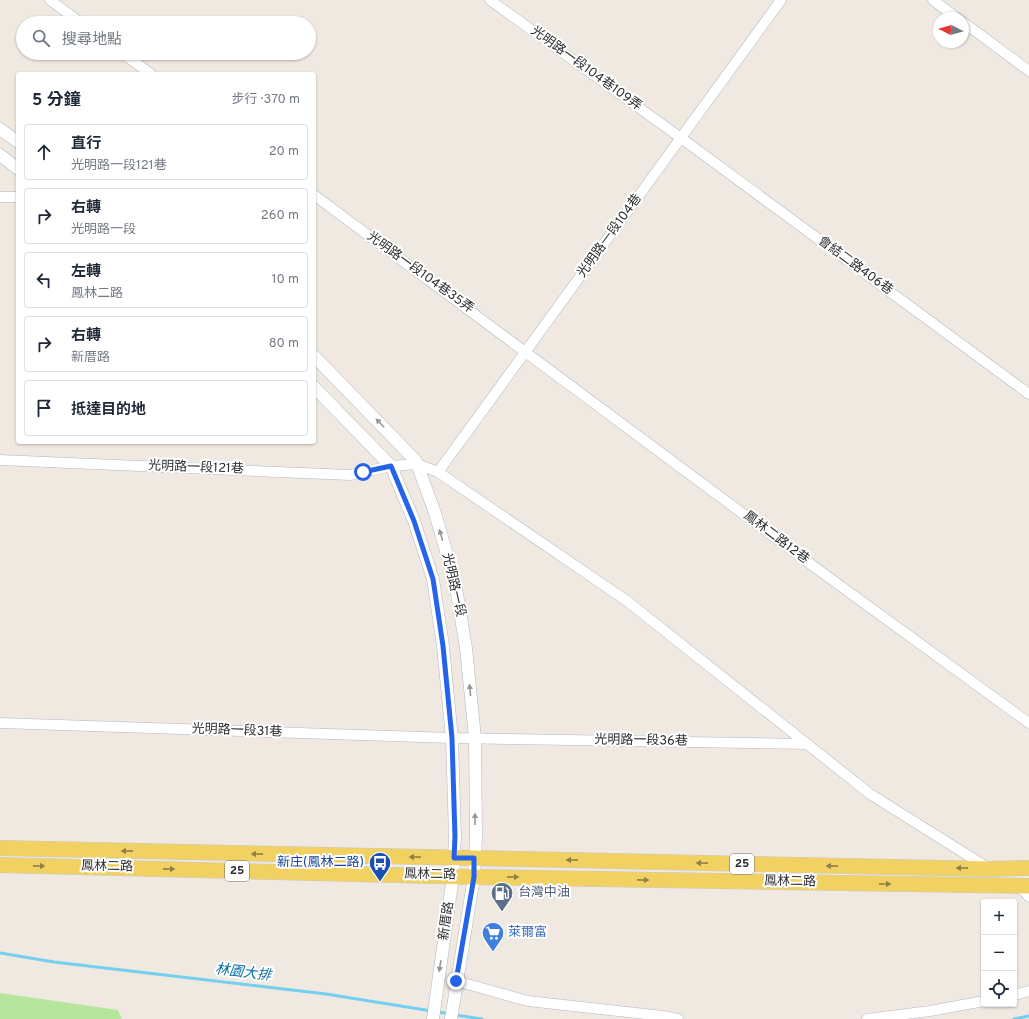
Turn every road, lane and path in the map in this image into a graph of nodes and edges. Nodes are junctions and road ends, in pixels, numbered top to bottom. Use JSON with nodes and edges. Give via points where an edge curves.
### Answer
{"nodes":[{"id":1,"x":50,"y":0,"type":"edge"},
{"id":2,"x":490,"y":0,"type":"edge"},
{"id":3,"x":781,"y":0,"type":"edge"},
{"id":4,"x":933,"y":0,"type":"edge"},
{"id":5,"x":949,"y":12,"type":"edge"},
{"id":6,"x":72,"y":16,"type":"edge"},
{"id":7,"x":969,"y":26,"type":"edge"},
{"id":8,"x":131,"y":60,"type":"edge"},
{"id":9,"x":1029,"y":71,"type":"edge"},
{"id":10,"x":147,"y":72,"type":"edge"},
{"id":11,"x":0,"y":129,"type":"edge"},
{"id":12,"x":681,"y":138,"type":"junction"},
{"id":13,"x":16,"y":141,"type":"edge"},
{"id":14,"x":0,"y":155,"type":"edge"},
{"id":15,"x":16,"y":167,"type":"edge"},
{"id":16,"x":316,"y":196,"type":"edge"},
{"id":17,"x":0,"y":197,"type":"edge"},
{"id":18,"x":16,"y":197,"type":"edge"},
{"id":19,"x":526,"y":351,"type":"junction"},
{"id":20,"x":316,"y":358,"type":"edge"},
{"id":21,"x":316,"y":389,"type":"edge"},
{"id":22,"x":1029,"y":394,"type":"edge"},
{"id":23,"x":0,"y":460,"type":"edge"},
{"id":24,"x":417,"y":464,"type":"junction"},
{"id":25,"x":391,"y":466,"type":"junction"},
{"id":26,"x":438,"y":472,"type":"junction"},
{"id":27,"x":0,"y":723,"type":"edge"},
{"id":28,"x":1029,"y":723,"type":"edge"},
{"id":29,"x":452,"y":738,"type":"junction"},
{"id":30,"x":475,"y":738,"type":"junction"},
{"id":31,"x":808,"y":744,"type":"junction"},
{"id":32,"x":0,"y":848,"type":"edge"},
{"id":33,"x":454,"y":858,"type":"junction"},
{"id":34,"x":474,"y":858,"type":"junction"},
{"id":35,"x":0,"y":865,"type":"edge"},
{"id":36,"x":1029,"y":868,"type":"edge"},
{"id":37,"x":990,"y":869,"type":"junction"},
{"id":38,"x":453,"y":876,"type":"junction"},
{"id":39,"x":474,"y":877,"type":"junction"},
{"id":40,"x":1026,"y":890,"type":"edge"},
{"id":41,"x":456,"y":983,"type":"junction"},
{"id":42,"x":1029,"y":991,"type":"edge"},
{"id":43,"x":1017,"y":994,"type":"edge"},
{"id":44,"x":981,"y":1002,"type":"edge"},
{"id":45,"x":433,"y":1019,"type":"edge"},
{"id":46,"x":451,"y":1019,"type":"edge"},
{"id":47,"x":678,"y":1019,"type":"edge"},
{"id":48,"x":867,"y":1019,"type":"edge"}],
"edges":[{"from":1,"to":6,"type":"street"},
{"from":2,"to":12,"type":"street","name":"光明路一段104巷109弄"},
{"from":3,"to":12,"type":"street","name":"光明路一段104巷"},
{"from":4,"to":5,"type":"street"},
{"from":7,"to":9,"type":"street"},
{"from":8,"to":10,"type":"street"},
{"from":11,"to":13,"type":"street"},
{"from":12,"to":19,"type":"street","name":"光明路一段104巷"},
{"from":12,"to":22,"type":"street","name":"會結二路406巷"},
{"from":14,"to":15,"type":"street"},
{"from":16,"to":19,"type":"street","name":"光明路一段104巷35弄"},
{"from":17,"to":18,"type":"street"},
{"from":19,"to":26,"type":"street","name":"光明路一段104巷"},
{"from":19,"to":28,"type":"street","name":"鳳林二路12巷","via":[[820,571]]},
{"from":24,"to":20,"type":"street","name":"光明路一段","one_way":true},
{"from":21,"to":25,"type":"street","name":"光明路一段"},
{"from":23,"to":25,"type":"street","name":"光明路一段121巷","via":[[350,475]]},
{"from":24,"to":25,"type":"street","name":"光明路一段121巷"},
{"from":24,"to":26,"type":"street"},
{"from":30,"to":24,"type":"street","name":"光明路一段","one_way":true,"via":[[466,648],[455,582],[435,513]]},
{"from":25,"to":29,"type":"street","name":"光明路一段","via":[[414,521],[433,579]]},
{"from":26,"to":31,"type":"street","via":[[627,600]]},
{"from":27,"to":29,"type":"street","name":"光明路一段31巷"},
{"from":29,"to":30,"type":"street","name":"光明路一段31巷"},
{"from":29,"to":33,"type":"street","name":"光明路一段"},
{"from":30,"to":31,"type":"street","name":"光明路一段36巷"},
{"from":34,"to":30,"type":"street","name":"光明路一段","one_way":true},
{"from":31,"to":37,"type":"street","via":[[870,794]]},
{"from":33,"to":32,"type":"main road","name":"鳳林二路","number":"25","one_way":true},
{"from":33,"to":34,"type":"main road","name":"鳳林二路","number":"25"},
{"from":33,"to":38,"type":"street","name":"新厝路"},
{"from":37,"to":34,"type":"main road","name":"鳳林二路","number":"25","one_way":true},
{"from":34,"to":39,"type":"street","name":"新厝路"},
{"from":35,"to":38,"type":"main road","name":"鳳林二路","number":"25","one_way":true},
{"from":36,"to":37,"type":"main road","name":"鳳林二路","number":"25"},
{"from":38,"to":39,"type":"main road","name":"鳳林二路","number":"25"},
{"from":38,"to":45,"type":"street","name":"新厝路","one_way":true},
{"from":39,"to":40,"type":"main road","name":"鳳林二路","number":"25","one_way":true},
{"from":39,"to":41,"type":"street","name":"新厝路"},
{"from":41,"to":46,"type":"street","name":"新厝路"},
{"from":41,"to":47,"type":"street","via":[[528,1002]]},
{"from":42,"to":43,"type":"street"},
{"from":44,"to":48,"type":"street"}]}
